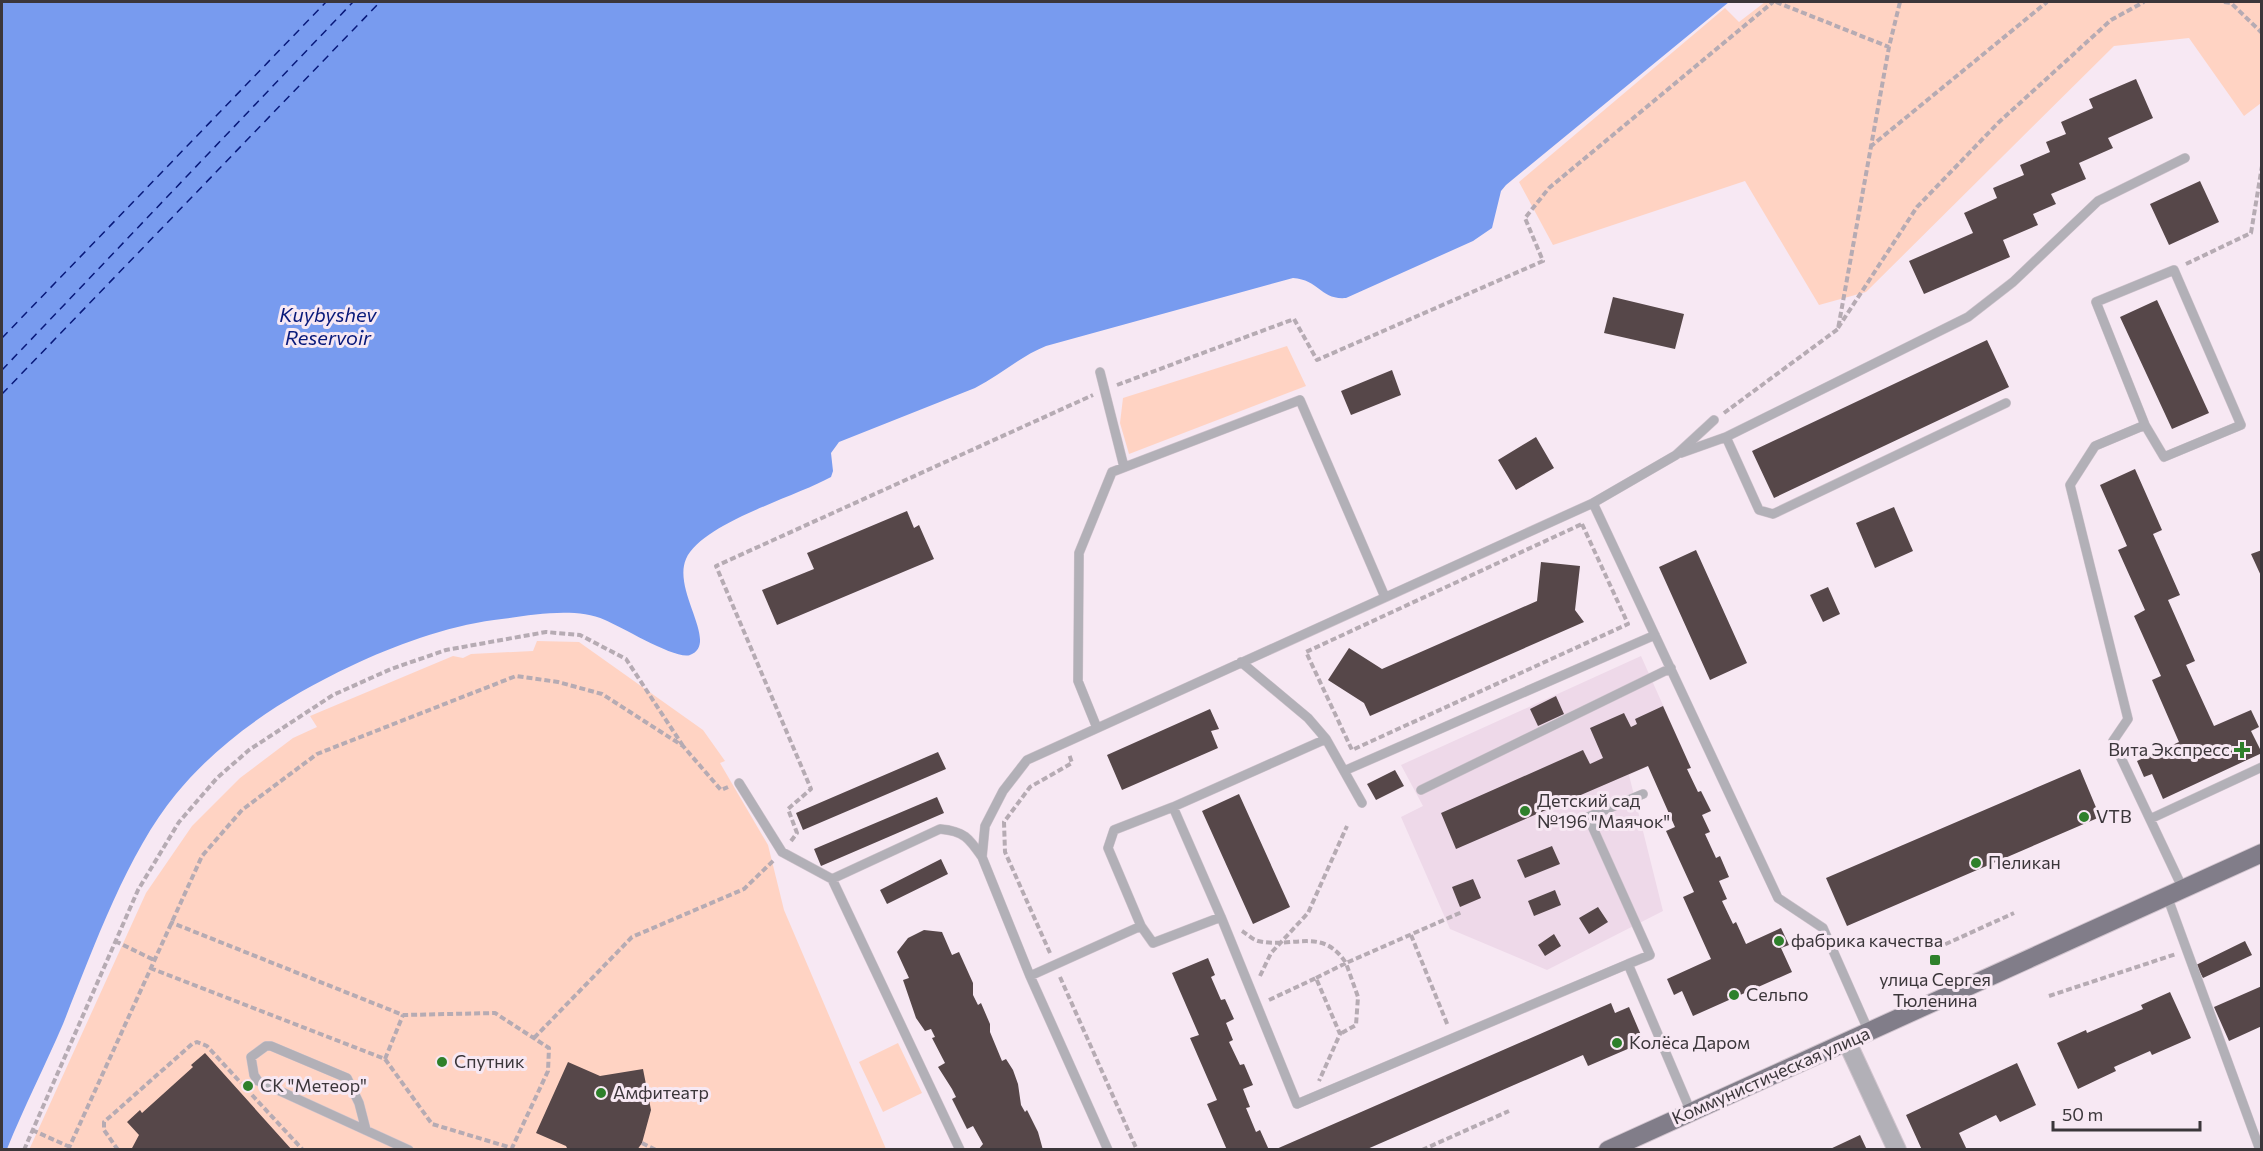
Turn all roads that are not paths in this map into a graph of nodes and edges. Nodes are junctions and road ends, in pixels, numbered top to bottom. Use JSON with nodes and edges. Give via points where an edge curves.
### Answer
{"nodes":[{"id":1,"x":2185,"y":158,"type":"dead end"},
{"id":2,"x":1100,"y":372,"type":"dead end"},
{"id":3,"x":2006,"y":403,"type":"dead end"},
{"id":4,"x":1714,"y":420,"type":"road end"},
{"id":5,"x":2145,"y":425,"type":"junction"},
{"id":6,"x":1726,"y":437,"type":"junction"},
{"id":7,"x":1676,"y":455,"type":"junction"},
{"id":8,"x":1124,"y":467,"type":"junction"},
{"id":9,"x":1593,"y":503,"type":"junction"},
{"id":10,"x":1385,"y":597,"type":"junction"},
{"id":11,"x":1655,"y":635,"type":"junction"},
{"id":12,"x":1241,"y":662,"type":"junction"},
{"id":13,"x":1671,"y":668,"type":"junction"},
{"id":14,"x":1097,"y":728,"type":"junction"},
{"id":15,"x":1326,"y":739,"type":"junction"},
{"id":16,"x":2262,"y":767,"type":"edge"},
{"id":17,"x":1344,"y":771,"type":"junction"},
{"id":18,"x":739,"y":783,"type":"road end"},
{"id":19,"x":1421,"y":790,"type":"dead end"},
{"id":20,"x":1643,"y":794,"type":"dead end"},
{"id":21,"x":1362,"y":803,"type":"dead end"},
{"id":22,"x":1173,"y":807,"type":"junction"},
{"id":23,"x":2150,"y":819,"type":"junction"},
{"id":24,"x":2262,"y":853,"type":"edge"},
{"id":25,"x":982,"y":857,"type":"junction"},
{"id":26,"x":832,"y":879,"type":"junction"},
{"id":27,"x":2175,"y":893,"type":"junction"},
{"id":28,"x":1221,"y":917,"type":"junction"},
{"id":29,"x":1141,"y":926,"type":"junction"},
{"id":30,"x":1628,"y":964,"type":"junction"},
{"id":31,"x":1030,"y":976,"type":"junction"},
{"id":32,"x":1869,"y":1032,"type":"junction"},
{"id":33,"x":1847,"y":1042,"type":"junction"},
{"id":34,"x":1691,"y":1112,"type":"junction"},
{"id":35,"x":366,"y":1130,"type":"junction"},
{"id":36,"x":409,"y":1149,"type":"edge"},
{"id":37,"x":960,"y":1149,"type":"edge"},
{"id":38,"x":1108,"y":1149,"type":"edge"},
{"id":39,"x":1608,"y":1149,"type":"edge"},
{"id":40,"x":1897,"y":1149,"type":"edge"},
{"id":41,"x":2260,"y":1149,"type":"edge"}],
"edges":[{"from":1,"to":6,"type":"lane","via":[[2098,201],[2013,282],[1968,317]]},
{"from":2,"to":8,"type":"lane"},
{"from":3,"to":6,"type":"lane","via":[[1773,514],[1759,510]]},
{"from":4,"to":7,"type":"lane"},
{"from":5,"to":5,"type":"lane","via":[[2096,302],[2174,270],[2241,425],[2164,457]]},
{"from":5,"to":23,"type":"lane","via":[[2096,446],[2070,485],[2128,719],[2113,741]]},
{"from":6,"to":7,"type":"lane"},
{"from":7,"to":9,"type":"lane"},
{"from":8,"to":10,"type":"lane","via":[[1300,400]]},
{"from":8,"to":14,"type":"lane","via":[[1112,472],[1079,553],[1078,681]]},
{"from":9,"to":10,"type":"lane"},
{"from":9,"to":11,"type":"lane"},
{"from":10,"to":12,"type":"lane"},
{"from":11,"to":13,"type":"lane"},
{"from":11,"to":17,"type":"lane"},
{"from":12,"to":14,"type":"lane"},
{"from":12,"to":15,"type":"lane","via":[[1308,718]]},
{"from":13,"to":19,"type":"lane"},
{"from":13,"to":32,"type":"lane","via":[[1778,898],[1823,928]]},
{"from":14,"to":25,"type":"lane","via":[[1027,760],[1003,791],[985,826]]},
{"from":15,"to":17,"type":"lane"},
{"from":15,"to":22,"type":"lane"},
{"from":16,"to":23,"type":"lane"},
{"from":17,"to":21,"type":"lane"},
{"from":18,"to":26,"type":"lane","via":[[782,852]]},
{"from":20,"to":30,"type":"lane","via":[[1588,817],[1650,955]]},
{"from":22,"to":28,"type":"lane"},
{"from":22,"to":29,"type":"lane","via":[[1114,830],[1108,848]]},
{"from":23,"to":27,"type":"lane"},
{"from":24,"to":27,"type":"main road","name":"Коммунистическая улица"},
{"from":25,"to":26,"type":"lane","via":[[957,830],[940,829]]},
{"from":25,"to":31,"type":"lane"},
{"from":26,"to":37,"type":"lane"},
{"from":27,"to":32,"type":"main road","name":"Коммунистическая улица"},
{"from":27,"to":41,"type":"lane","via":[[2187,950]]},
{"from":28,"to":29,"type":"lane","via":[[1153,943]]},
{"from":28,"to":30,"type":"lane","via":[[1297,1104]]},
{"from":29,"to":31,"type":"lane"},
{"from":30,"to":34,"type":"lane"},
{"from":31,"to":38,"type":"lane"},
{"from":32,"to":33,"type":"main road","name":"Коммунистическая улица"},
{"from":33,"to":34,"type":"main road","name":"Коммунистическая улица"},
{"from":33,"to":40,"type":"street"},
{"from":34,"to":39,"type":"main road","name":"Коммунистическая улица"},
{"from":35,"to":35,"type":"lane","via":[[353,1088],[341,1073],[271,1046],[252,1057],[251,1066],[258,1081]]},
{"from":35,"to":36,"type":"lane"}]}
